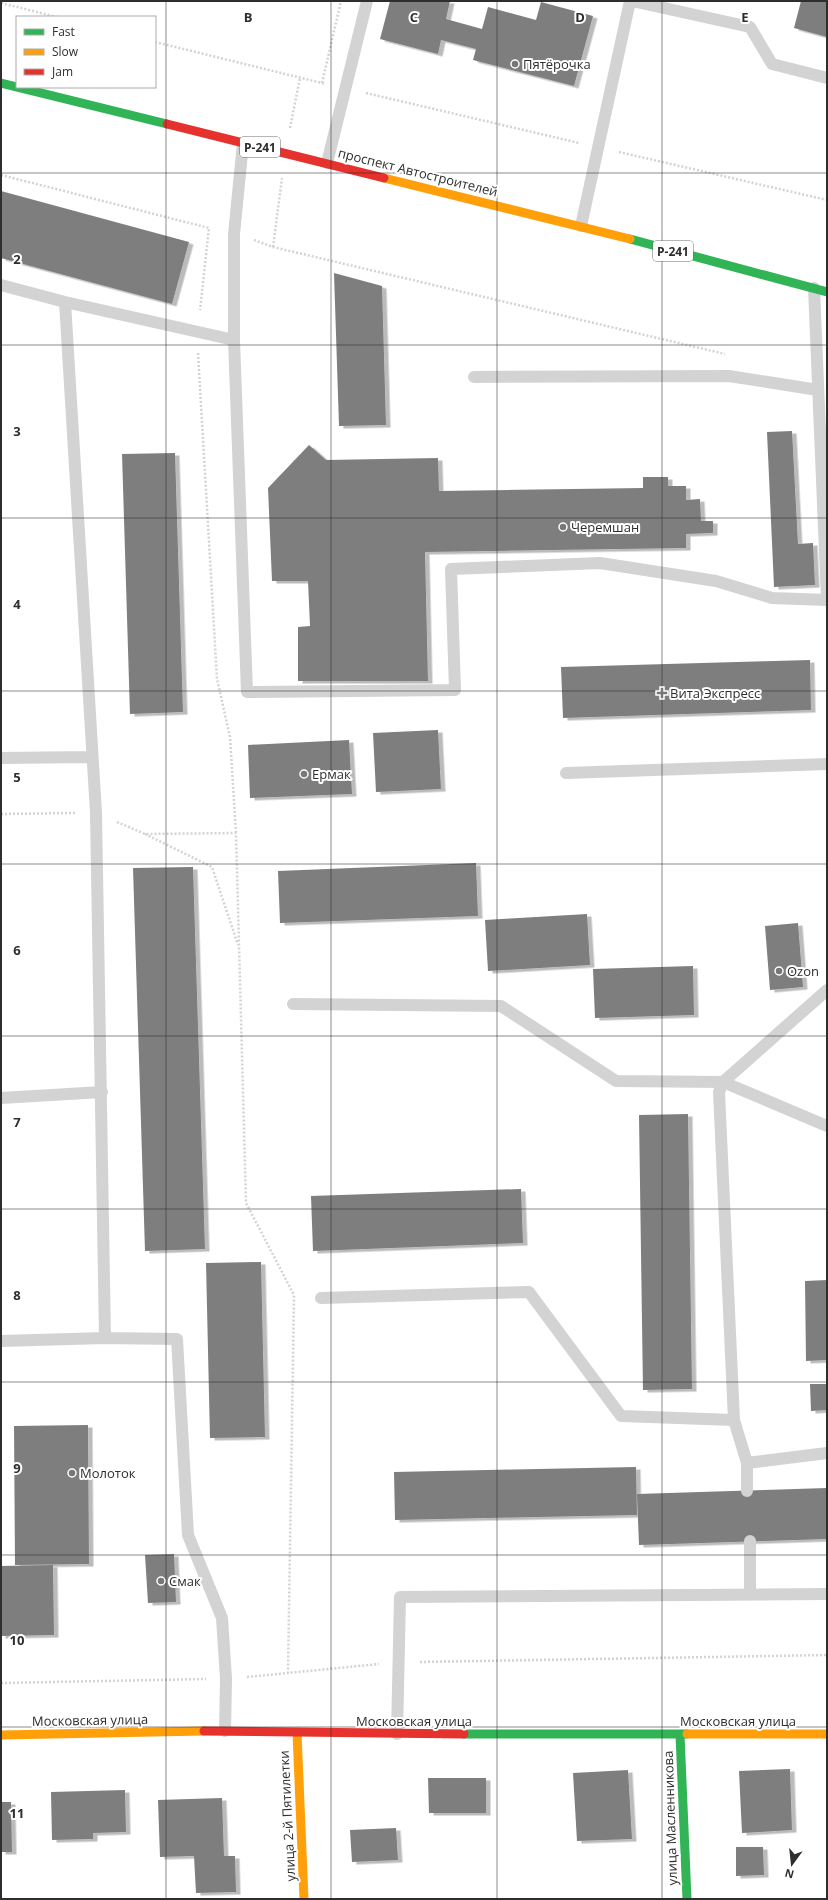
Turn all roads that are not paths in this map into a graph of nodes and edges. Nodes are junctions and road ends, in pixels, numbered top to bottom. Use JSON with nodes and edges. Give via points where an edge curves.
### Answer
{"nodes":[{"id":1,"x":367,"y":1,"type":"edge"},
{"id":2,"x":631,"y":1,"type":"edge"},
{"id":3,"x":827,"y":78,"type":"edge"},
{"id":4,"x":1,"y":83,"type":"edge"},
{"id":5,"x":16,"y":87,"type":"edge"},
{"id":6,"x":21,"y":88,"type":"edge"},
{"id":7,"x":243,"y":143,"type":"junction"},
{"id":8,"x":327,"y":163,"type":"junction"},
{"id":9,"x":581,"y":226,"type":"junction"},
{"id":10,"x":1,"y":285,"type":"edge"},
{"id":11,"x":814,"y":288,"type":"junction"},
{"id":12,"x":827,"y":292,"type":"edge"},
{"id":13,"x":65,"y":302,"type":"junction"},
{"id":14,"x":234,"y":340,"type":"junction"},
{"id":15,"x":474,"y":377,"type":"dead end"},
{"id":16,"x":818,"y":390,"type":"junction"},
{"id":17,"x":827,"y":600,"type":"edge"},
{"id":18,"x":1,"y":758,"type":"edge"},
{"id":19,"x":91,"y":758,"type":"junction"},
{"id":20,"x":827,"y":764,"type":"edge"},
{"id":21,"x":566,"y":773,"type":"dead end"},
{"id":22,"x":827,"y":990,"type":"edge"},
{"id":23,"x":293,"y":1004,"type":"dead end"},
{"id":24,"x":722,"y":1082,"type":"junction"},
{"id":25,"x":102,"y":1092,"type":"junction"},
{"id":26,"x":1,"y":1098,"type":"edge"},
{"id":27,"x":827,"y":1126,"type":"edge"},
{"id":28,"x":321,"y":1298,"type":"dead end"},
{"id":29,"x":105,"y":1338,"type":"junction"},
{"id":30,"x":1,"y":1341,"type":"edge"},
{"id":31,"x":734,"y":1420,"type":"junction"},
{"id":32,"x":827,"y":1453,"type":"edge"},
{"id":33,"x":747,"y":1464,"type":"junction"},
{"id":34,"x":747,"y":1491,"type":"dead end"},
{"id":35,"x":750,"y":1541,"type":"dead end"},
{"id":36,"x":750,"y":1594,"type":"junction"},
{"id":37,"x":827,"y":1594,"type":"edge"},
{"id":38,"x":225,"y":1731,"type":"junction"},
{"id":39,"x":297,"y":1733,"type":"junction"},
{"id":40,"x":397,"y":1734,"type":"junction"},
{"id":41,"x":827,"y":1734,"type":"edge"},
{"id":42,"x":1,"y":1735,"type":"edge"},
{"id":43,"x":680,"y":1735,"type":"junction"},
{"id":44,"x":304,"y":1899,"type":"edge"},
{"id":45,"x":686,"y":1899,"type":"edge"}],
"edges":[{"from":1,"to":8,"type":"lane"},
{"from":2,"to":3,"type":"lane","via":[[750,27],[772,64]]},
{"from":2,"to":9,"type":"lane"},
{"from":4,"to":5,"type":"main road","name":"проспект Автостроителей","number":"Р-241"},
{"from":6,"to":7,"type":"main road","name":"проспект Автостроителей","number":"Р-241"},
{"from":7,"to":8,"type":"main road","name":"проспект Автостроителей","number":"Р-241"},
{"from":7,"to":14,"type":"lane","via":[[234,234]]},
{"from":8,"to":9,"type":"main road","name":"проспект Автостроителей","number":"Р-241"},
{"from":9,"to":11,"type":"main road","name":"проспект Автостроителей","number":"Р-241"},
{"from":10,"to":13,"type":"lane"},
{"from":11,"to":12,"type":"main road","name":"проспект Автостроителей","number":"Р-241"},
{"from":11,"to":16,"type":"lane"},
{"from":13,"to":14,"type":"lane","via":[[197,334]]},
{"from":13,"to":19,"type":"lane"},
{"from":14,"to":17,"type":"lane","via":[[247,692],[455,690],[451,569],[600,563],[716,581],[772,598]]},
{"from":15,"to":16,"type":"lane","via":[[729,376]]},
{"from":16,"to":17,"type":"lane"},
{"from":18,"to":19,"type":"lane"},
{"from":19,"to":25,"type":"lane","via":[[96,813]]},
{"from":20,"to":21,"type":"lane"},
{"from":22,"to":24,"type":"lane"},
{"from":23,"to":24,"type":"lane","via":[[501,1006],[616,1081]]},
{"from":24,"to":27,"type":"lane"},
{"from":24,"to":31,"type":"lane","via":[[719,1092]]},
{"from":25,"to":26,"type":"lane"},
{"from":25,"to":29,"type":"lane"},
{"from":28,"to":31,"type":"lane","via":[[529,1292],[621,1416]]},
{"from":29,"to":30,"type":"lane"},
{"from":29,"to":38,"type":"lane","via":[[177,1339],[188,1535],[222,1618],[226,1679]]},
{"from":31,"to":33,"type":"lane"},
{"from":32,"to":33,"type":"lane"},
{"from":33,"to":34,"type":"lane"},
{"from":35,"to":36,"type":"lane"},
{"from":36,"to":37,"type":"lane"},
{"from":36,"to":40,"type":"lane","via":[[400,1597]]},
{"from":38,"to":39,"type":"main road","name":"Московская улица"},
{"from":38,"to":42,"type":"main road","name":"Московская улица"},
{"from":39,"to":40,"type":"main road","name":"Московская улица"},
{"from":39,"to":44,"type":"main road","name":"улица 2-й Пятилетки"},
{"from":40,"to":43,"type":"main road","name":"Московская улица"},
{"from":41,"to":43,"type":"main road","name":"Московская улица"},
{"from":43,"to":45,"type":"main road","name":"улица Масленникова"}]}
